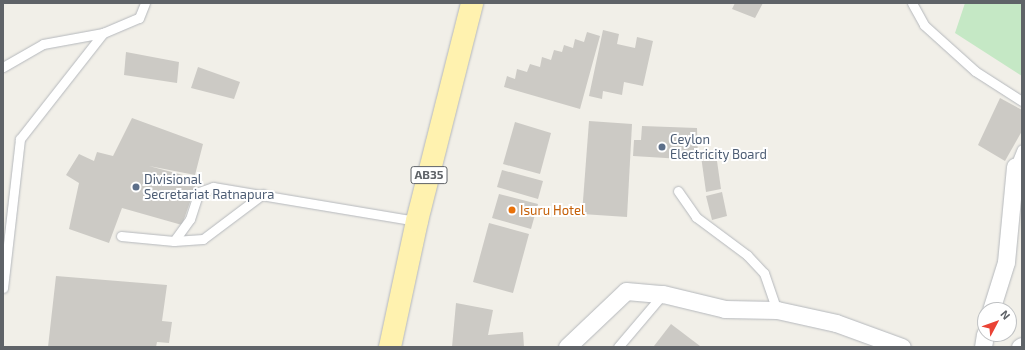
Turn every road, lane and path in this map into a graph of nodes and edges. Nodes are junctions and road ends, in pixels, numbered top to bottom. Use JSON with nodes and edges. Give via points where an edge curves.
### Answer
{"nodes":[{"id":1,"x":145,"y":3,"type":"edge"},
{"id":2,"x":472,"y":3,"type":"edge"},
{"id":3,"x":912,"y":3,"type":"edge"},
{"id":4,"x":103,"y":34,"type":"junction"},
{"id":5,"x":3,"y":67,"type":"edge"},
{"id":6,"x":1022,"y":101,"type":"edge"},
{"id":7,"x":1022,"y":149,"type":"edge"},
{"id":8,"x":1015,"y":166,"type":"joint"},
{"id":9,"x":678,"y":191,"type":"dead end"},
{"id":10,"x":263,"y":194,"type":"junction"},
{"id":11,"x":417,"y":221,"type":"junction"},
{"id":12,"x":121,"y":236,"type":"dead end"},
{"id":13,"x":174,"y":241,"type":"junction"},
{"id":14,"x":3,"y":288,"type":"edge"},
{"id":15,"x":662,"y":294,"type":"junction"},
{"id":16,"x":994,"y":302,"type":"edge"},
{"id":17,"x":777,"y":310,"type":"junction"},
{"id":18,"x":390,"y":347,"type":"edge"},
{"id":19,"x":567,"y":347,"type":"edge"},
{"id":20,"x":618,"y":347,"type":"edge"},
{"id":21,"x":902,"y":347,"type":"edge"}],
"edges":[{"from":1,"to":4,"type":"lane","via":[[139,18]]},
{"from":2,"to":11,"type":"main road","number":"AB35"},
{"from":3,"to":6,"type":"lane","via":[[924,25],[975,71]]},
{"from":4,"to":5,"type":"lane","via":[[43,44]]},
{"from":4,"to":14,"type":"lane","via":[[20,139]]},
{"from":7,"to":8,"type":"lane"},
{"from":8,"to":16,"type":"street","via":[[1006,262]]},
{"from":9,"to":17,"type":"lane","via":[[696,218],[747,255],[764,274]]},
{"from":10,"to":11,"type":"lane"},
{"from":10,"to":13,"type":"lane","via":[[203,239]]},
{"from":10,"to":13,"type":"lane","via":[[213,187],[199,192],[190,219]]},
{"from":11,"to":18,"type":"main road","number":"AB35"},
{"from":12,"to":13,"type":"lane"},
{"from":15,"to":17,"type":"street","via":[[725,309]]},
{"from":15,"to":19,"type":"street","via":[[626,291]]},
{"from":15,"to":20,"type":"lane"},
{"from":17,"to":21,"type":"street","via":[[836,323]]}]}
